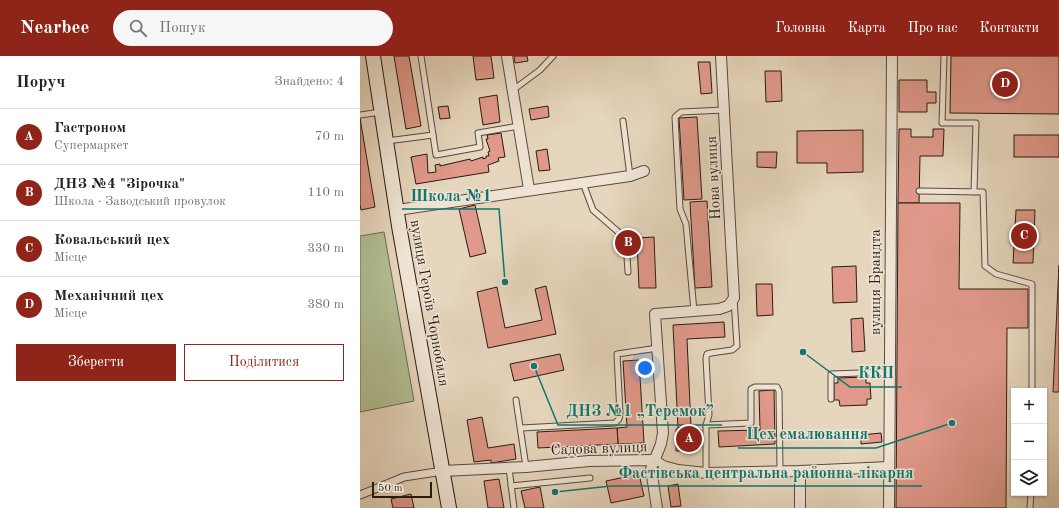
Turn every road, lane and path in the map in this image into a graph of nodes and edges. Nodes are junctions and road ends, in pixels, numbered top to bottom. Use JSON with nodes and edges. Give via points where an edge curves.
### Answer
{"nodes":[{"id":1,"x":373,"y":56,"type":"edge"},
{"id":2,"x":421,"y":56,"type":"edge"},
{"id":3,"x":507,"y":56,"type":"edge"},
{"id":4,"x":553,"y":56,"type":"edge"},
{"id":5,"x":721,"y":56,"type":"edge"},
{"id":6,"x":892,"y":56,"type":"edge"},
{"id":7,"x":944,"y":56,"type":"edge"},
{"id":8,"x":513,"y":90,"type":"junction"},
{"id":9,"x":724,"y":110,"type":"junction"},
{"id":10,"x":381,"y":112,"type":"junction"},
{"id":11,"x":360,"y":115,"type":"edge"},
{"id":12,"x":623,"y":121,"type":"dead end"},
{"id":13,"x":519,"y":126,"type":"junction"},
{"id":14,"x":433,"y":134,"type":"junction"},
{"id":15,"x":386,"y":141,"type":"junction"},
{"id":16,"x":644,"y":171,"type":"dead end"},
{"id":17,"x":630,"y":176,"type":"junction"},
{"id":18,"x":583,"y":182,"type":"junction"},
{"id":19,"x":529,"y":189,"type":"junction"},
{"id":20,"x":919,"y":191,"type":"dead end"},
{"id":21,"x":974,"y":192,"type":"junction"},
{"id":22,"x":397,"y":210,"type":"junction"},
{"id":23,"x":628,"y":272,"type":"dead end"},
{"id":24,"x":734,"y":298,"type":"junction"},
{"id":25,"x":694,"y":311,"type":"junction"},
{"id":26,"x":658,"y":348,"type":"junction"},
{"id":27,"x":890,"y":372,"type":"junction"},
{"id":28,"x":1032,"y":388,"type":"edge"},
{"id":29,"x":516,"y":400,"type":"dead end"},
{"id":30,"x":831,"y":400,"type":"dead end"},
{"id":31,"x":706,"y":425,"type":"junction"},
{"id":32,"x":521,"y":428,"type":"junction"},
{"id":33,"x":649,"y":460,"type":"junction"},
{"id":34,"x":889,"y":466,"type":"junction"},
{"id":35,"x":526,"y":467,"type":"junction"},
{"id":36,"x":509,"y":468,"type":"junction"},
{"id":37,"x":443,"y":471,"type":"junction"},
{"id":38,"x":800,"y":471,"type":"junction"},
{"id":39,"x":780,"y":472,"type":"junction"},
{"id":40,"x":706,"y":473,"type":"junction"},
{"id":41,"x":590,"y":478,"type":"dead end"},
{"id":42,"x":511,"y":486,"type":"junction"},
{"id":43,"x":360,"y":495,"type":"edge"},
{"id":44,"x":1031,"y":496,"type":"edge"},
{"id":45,"x":449,"y":508,"type":"edge"},
{"id":46,"x":514,"y":508,"type":"edge"},
{"id":47,"x":800,"y":508,"type":"edge"},
{"id":48,"x":889,"y":508,"type":"edge"},
{"id":49,"x":1030,"y":508,"type":"edge"}],
"edges":[{"from":1,"to":10,"type":"main road","name":"вулиця Героїв Чорнобиля"},
{"from":2,"to":14,"type":"lane"},
{"from":3,"to":8,"type":"street"},
{"from":4,"to":8,"type":"lane","via":[[540,70]]},
{"from":5,"to":9,"type":"street","name":"Нова вулиця"},
{"from":6,"to":27,"type":"street","name":"вулиця Брандта","via":[[895,191]]},
{"from":7,"to":21,"type":"lane","via":[[942,123],[976,123]]},
{"from":8,"to":13,"type":"street"},
{"from":9,"to":24,"type":"street","name":"Нова вулиця"},
{"from":9,"to":25,"type":"lane","via":[[681,112],[675,117],[680,209],[686,224]]},
{"from":10,"to":11,"type":"lane"},
{"from":10,"to":15,"type":"main road","name":"вулиця Героїв Чорнобиля"},
{"from":12,"to":17,"type":"lane"},
{"from":13,"to":14,"type":"lane","via":[[478,133],[480,147],[436,155]]},
{"from":13,"to":19,"type":"street"},
{"from":14,"to":15,"type":"lane"},
{"from":15,"to":22,"type":"main road","name":"вулиця Героїв Чорнобиля"},
{"from":16,"to":17,"type":"street"},
{"from":17,"to":18,"type":"street"},
{"from":18,"to":19,"type":"street"},
{"from":18,"to":23,"type":"lane","via":[[593,210],[624,236]]},
{"from":19,"to":22,"type":"street"},
{"from":20,"to":21,"type":"lane"},
{"from":21,"to":28,"type":"lane","via":[[983,192],[985,266],[996,274],[1032,284]]},
{"from":22,"to":37,"type":"main road","name":"вулиця Героїв Чорнобиля"},
{"from":24,"to":25,"type":"street","via":[[728,306],[719,309]]},
{"from":24,"to":31,"type":"lane","via":[[738,346],[732,350],[707,354],[709,415]]},
{"from":25,"to":26,"type":"street","via":[[655,314]]},
{"from":26,"to":32,"type":"lane","via":[[617,354],[620,414],[614,423]]},
{"from":26,"to":33,"type":"street","via":[[663,433]]},
{"from":27,"to":30,"type":"lane","via":[[831,374]]},
{"from":27,"to":34,"type":"street","name":"вулиця Брандта"},
{"from":29,"to":32,"type":"lane"},
{"from":31,"to":39,"type":"lane","via":[[751,423],[751,389],[777,387]]},
{"from":31,"to":40,"type":"lane"},
{"from":32,"to":35,"type":"lane"},
{"from":33,"to":35,"type":"street","name":"Садова вулиця","via":[[589,461]]},
{"from":33,"to":40,"type":"street","name":"Садова вулиця","via":[[662,466]]},
{"from":34,"to":38,"type":"street","name":"Садова вулиця"},
{"from":34,"to":48,"type":"street","name":"вулиця Брандта"},
{"from":35,"to":36,"type":"street","name":"Садова вулиця"},
{"from":36,"to":37,"type":"street","name":"Садова вулиця"},
{"from":36,"to":42,"type":"lane"},
{"from":37,"to":43,"type":"street","name":"Садова вулиця","via":[[404,477]]},
{"from":37,"to":45,"type":"main road","name":"вулиця Героїв Чорнобиля"},
{"from":38,"to":39,"type":"street","name":"Садова вулиця"},
{"from":38,"to":47,"type":"street"},
{"from":39,"to":40,"type":"street","name":"Садова вулиця"},
{"from":41,"to":42,"type":"lane"},
{"from":42,"to":46,"type":"lane"},
{"from":44,"to":49,"type":"lane"}]}
